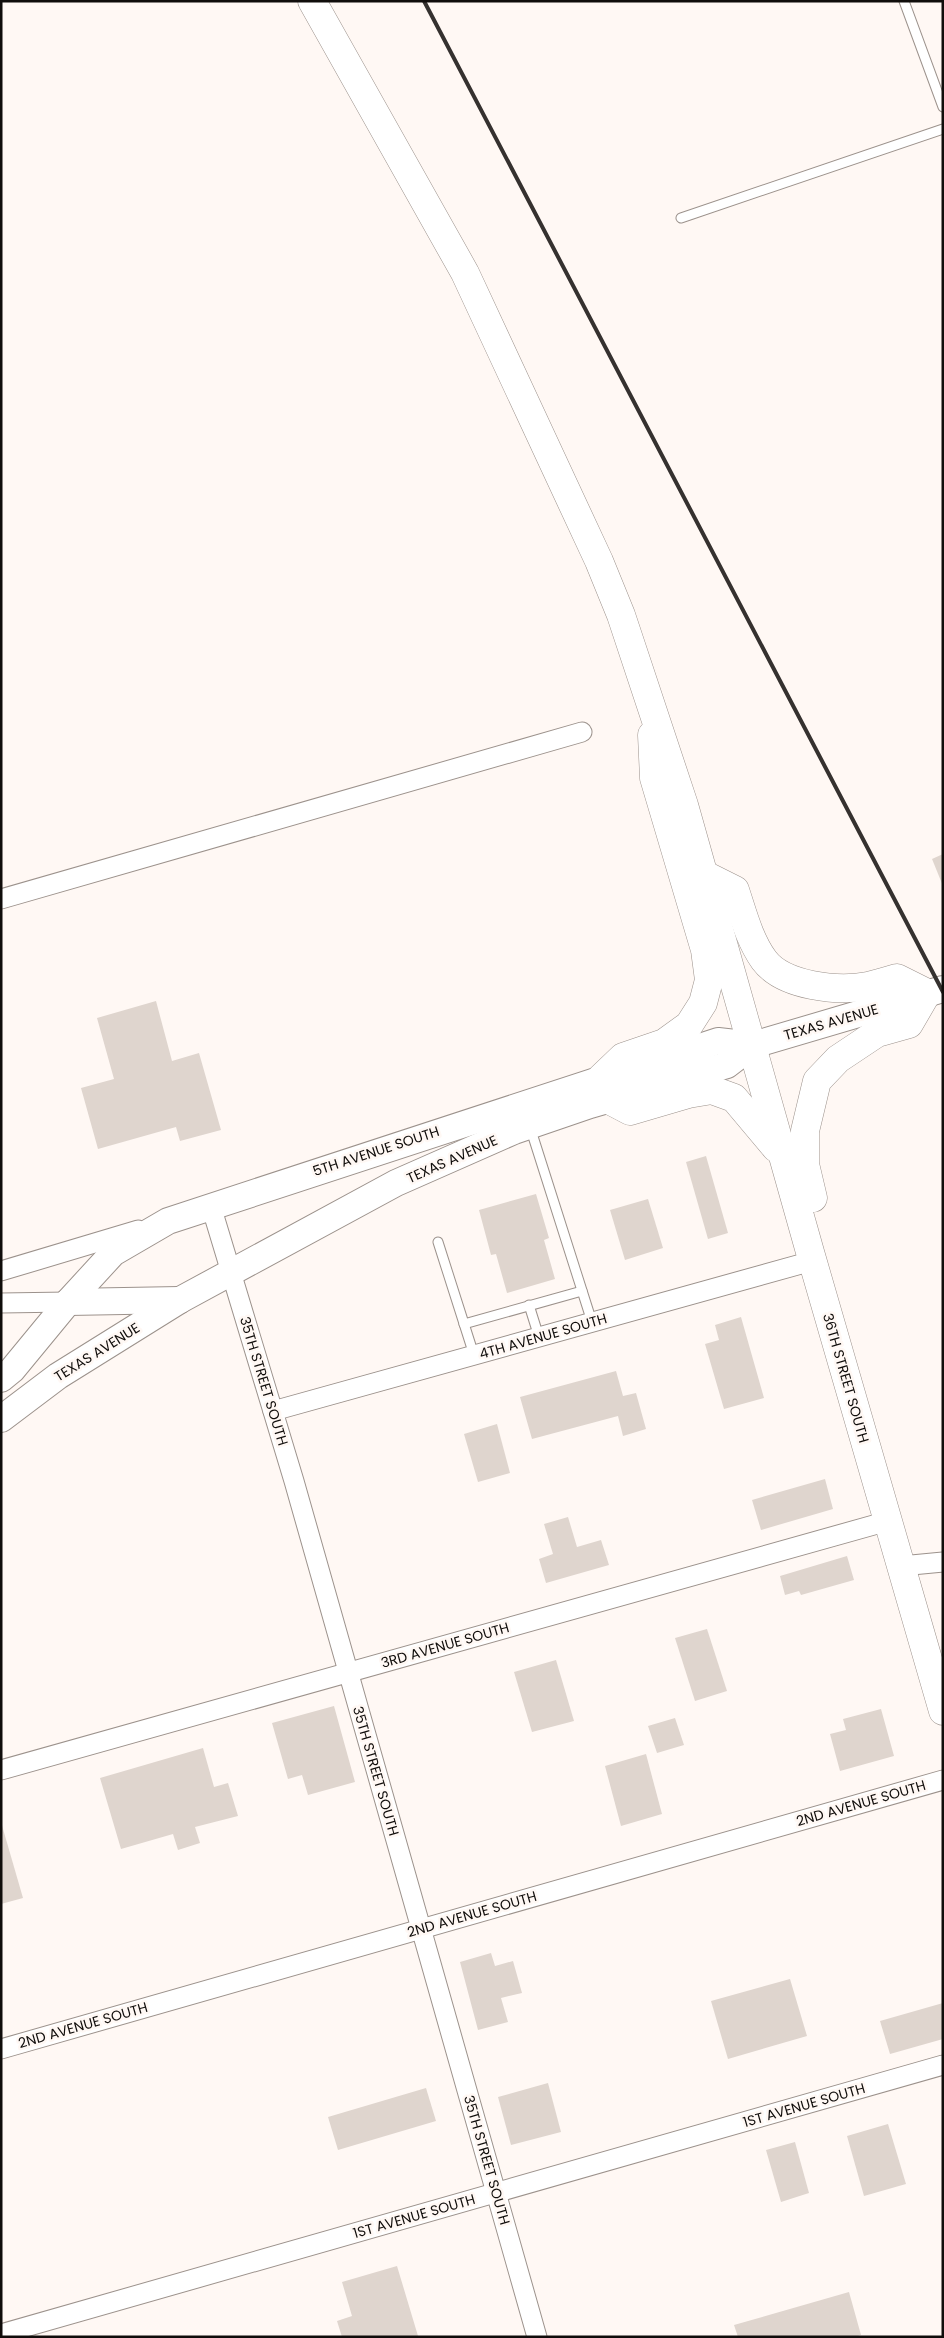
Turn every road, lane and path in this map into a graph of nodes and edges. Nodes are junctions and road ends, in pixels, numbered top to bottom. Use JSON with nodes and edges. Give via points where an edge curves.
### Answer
{"nodes":[{"id":1,"x":312,"y":1,"type":"edge"},
{"id":2,"x":904,"y":1,"type":"edge"},
{"id":3,"x":943,"y":108,"type":"edge"},
{"id":4,"x":943,"y":129,"type":"edge"},
{"id":5,"x":681,"y":218,"type":"dead end"},
{"id":6,"x":650,"y":699,"type":"junction"},
{"id":7,"x":582,"y":732,"type":"dead end"},
{"id":8,"x":704,"y":874,"type":"junction"},
{"id":9,"x":1,"y":899,"type":"edge"},
{"id":10,"x":935,"y":991,"type":"edge"},
{"id":11,"x":753,"y":1045,"type":"junction"},
{"id":12,"x":605,"y":1089,"type":"junction"},
{"id":13,"x":530,"y":1126,"type":"junction"},
{"id":14,"x":784,"y":1159,"type":"junction"},
{"id":15,"x":211,"y":1206,"type":"junction"},
{"id":16,"x":168,"y":1221,"type":"junction"},
{"id":17,"x":438,"y":1242,"type":"dead end"},
{"id":18,"x":812,"y":1261,"type":"junction"},
{"id":19,"x":1,"y":1271,"type":"edge"},
{"id":20,"x":231,"y":1272,"type":"junction"},
{"id":21,"x":582,"y":1291,"type":"junction"},
{"id":22,"x":180,"y":1300,"type":"junction"},
{"id":23,"x":68,"y":1302,"type":"junction"},
{"id":24,"x":1,"y":1303,"type":"edge"},
{"id":25,"x":529,"y":1305,"type":"junction"},
{"id":26,"x":592,"y":1322,"type":"junction"},
{"id":27,"x":830,"y":1323,"type":"junction"},
{"id":28,"x":464,"y":1324,"type":"junction"},
{"id":29,"x":539,"y":1337,"type":"junction"},
{"id":30,"x":474,"y":1355,"type":"junction"},
{"id":31,"x":1,"y":1379,"type":"edge"},
{"id":32,"x":273,"y":1411,"type":"junction"},
{"id":33,"x":1,"y":1419,"type":"edge"},
{"id":34,"x":888,"y":1521,"type":"junction"},
{"id":35,"x":943,"y":1562,"type":"edge"},
{"id":36,"x":901,"y":1566,"type":"junction"},
{"id":37,"x":349,"y":1672,"type":"junction"},
{"id":38,"x":943,"y":1711,"type":"edge"},
{"id":39,"x":1,"y":1770,"type":"edge"},
{"id":40,"x":943,"y":1780,"type":"edge"},
{"id":41,"x":421,"y":1928,"type":"junction"},
{"id":42,"x":1,"y":2049,"type":"edge"},
{"id":43,"x":943,"y":2065,"type":"edge"},
{"id":44,"x":496,"y":2192,"type":"junction"},
{"id":45,"x":1,"y":2334,"type":"edge"},
{"id":46,"x":537,"y":2337,"type":"edge"}],
"edges":[{"from":1,"to":6,"type":"highway","via":[[465,274],[598,561]]},
{"from":2,"to":3,"type":"lane"},
{"from":4,"to":5,"type":"lane"},
{"from":6,"to":8,"type":"highway","name":"36TH STREET SOUTH"},
{"from":6,"to":12,"type":"highway","via":[[654,778],[705,950],[709,980],[703,1003],[689,1025],[664,1043],[622,1057]]},
{"from":7,"to":9,"type":"street"},
{"from":8,"to":10,"type":"highway","via":[[735,890],[751,939],[765,962],[786,977],[817,986],[840,988],[866,986],[897,978]]},
{"from":8,"to":11,"type":"highway","name":"36TH STREET SOUTH"},
{"from":10,"to":11,"type":"main road","name":"TEXAS AVENUE"},
{"from":10,"to":27,"type":"highway","via":[[909,1024],[878,1033],[838,1059],[817,1081],[805,1132],[805,1164],[837,1280]]},
{"from":11,"to":12,"type":"main road","name":"5TH AVENUE SOUTH","via":[[718,1041]]},
{"from":11,"to":14,"type":"highway","name":"36TH STREET SOUTH"},
{"from":12,"to":13,"type":"main road","name":"TEXAS AVENUE"},
{"from":12,"to":14,"type":"highway","via":[[630,1111],[712,1090],[734,1098]]},
{"from":12,"to":15,"type":"main road","name":"5TH AVENUE SOUTH"},
{"from":13,"to":20,"type":"main road","name":"TEXAS AVENUE","via":[[396,1183]]},
{"from":13,"to":21,"type":"lane"},
{"from":14,"to":18,"type":"highway","name":"36TH STREET SOUTH"},
{"from":15,"to":16,"type":"main road","name":"5TH AVENUE SOUTH"},
{"from":15,"to":20,"type":"street","name":"35TH STREET SOUTH"},
{"from":16,"to":19,"type":"street","name":"5TH AVENUE SOUTH"},
{"from":16,"to":23,"type":"main road","via":[[113,1253]]},
{"from":17,"to":28,"type":"lane"},
{"from":18,"to":26,"type":"street","name":"4TH AVENUE SOUTH"},
{"from":18,"to":27,"type":"highway","name":"36TH STREET SOUTH"},
{"from":20,"to":22,"type":"main road","name":"TEXAS AVENUE"},
{"from":20,"to":32,"type":"street","name":"35TH STREET SOUTH"},
{"from":21,"to":25,"type":"lane"},
{"from":21,"to":26,"type":"lane"},
{"from":22,"to":23,"type":"main road"},
{"from":22,"to":33,"type":"main road","name":"TEXAS AVENUE","via":[[58,1376]]},
{"from":23,"to":24,"type":"street"},
{"from":23,"to":31,"type":"main road"},
{"from":25,"to":28,"type":"lane"},
{"from":25,"to":29,"type":"lane"},
{"from":26,"to":29,"type":"street","name":"4TH AVENUE SOUTH"},
{"from":27,"to":34,"type":"highway","name":"36TH STREET SOUTH"},
{"from":28,"to":30,"type":"lane"},
{"from":29,"to":30,"type":"street","name":"4TH AVENUE SOUTH"},
{"from":30,"to":32,"type":"street","name":"4TH AVENUE SOUTH"},
{"from":32,"to":37,"type":"street","name":"35TH STREET SOUTH"},
{"from":34,"to":36,"type":"highway","name":"36TH STREET SOUTH"},
{"from":34,"to":37,"type":"street","name":"3RD AVENUE SOUTH"},
{"from":35,"to":36,"type":"street"},
{"from":36,"to":38,"type":"highway","name":"36TH STREET SOUTH"},
{"from":37,"to":39,"type":"street","name":"3RD AVENUE SOUTH"},
{"from":37,"to":41,"type":"street","name":"35TH STREET SOUTH"},
{"from":40,"to":41,"type":"street","name":"2ND AVENUE SOUTH"},
{"from":41,"to":42,"type":"street","name":"2ND AVENUE SOUTH"},
{"from":41,"to":44,"type":"street","name":"35TH STREET SOUTH"},
{"from":43,"to":44,"type":"street","name":"1ST AVENUE SOUTH"},
{"from":44,"to":45,"type":"street","name":"1ST AVENUE SOUTH"},
{"from":44,"to":46,"type":"street","name":"35TH STREET SOUTH"}]}
